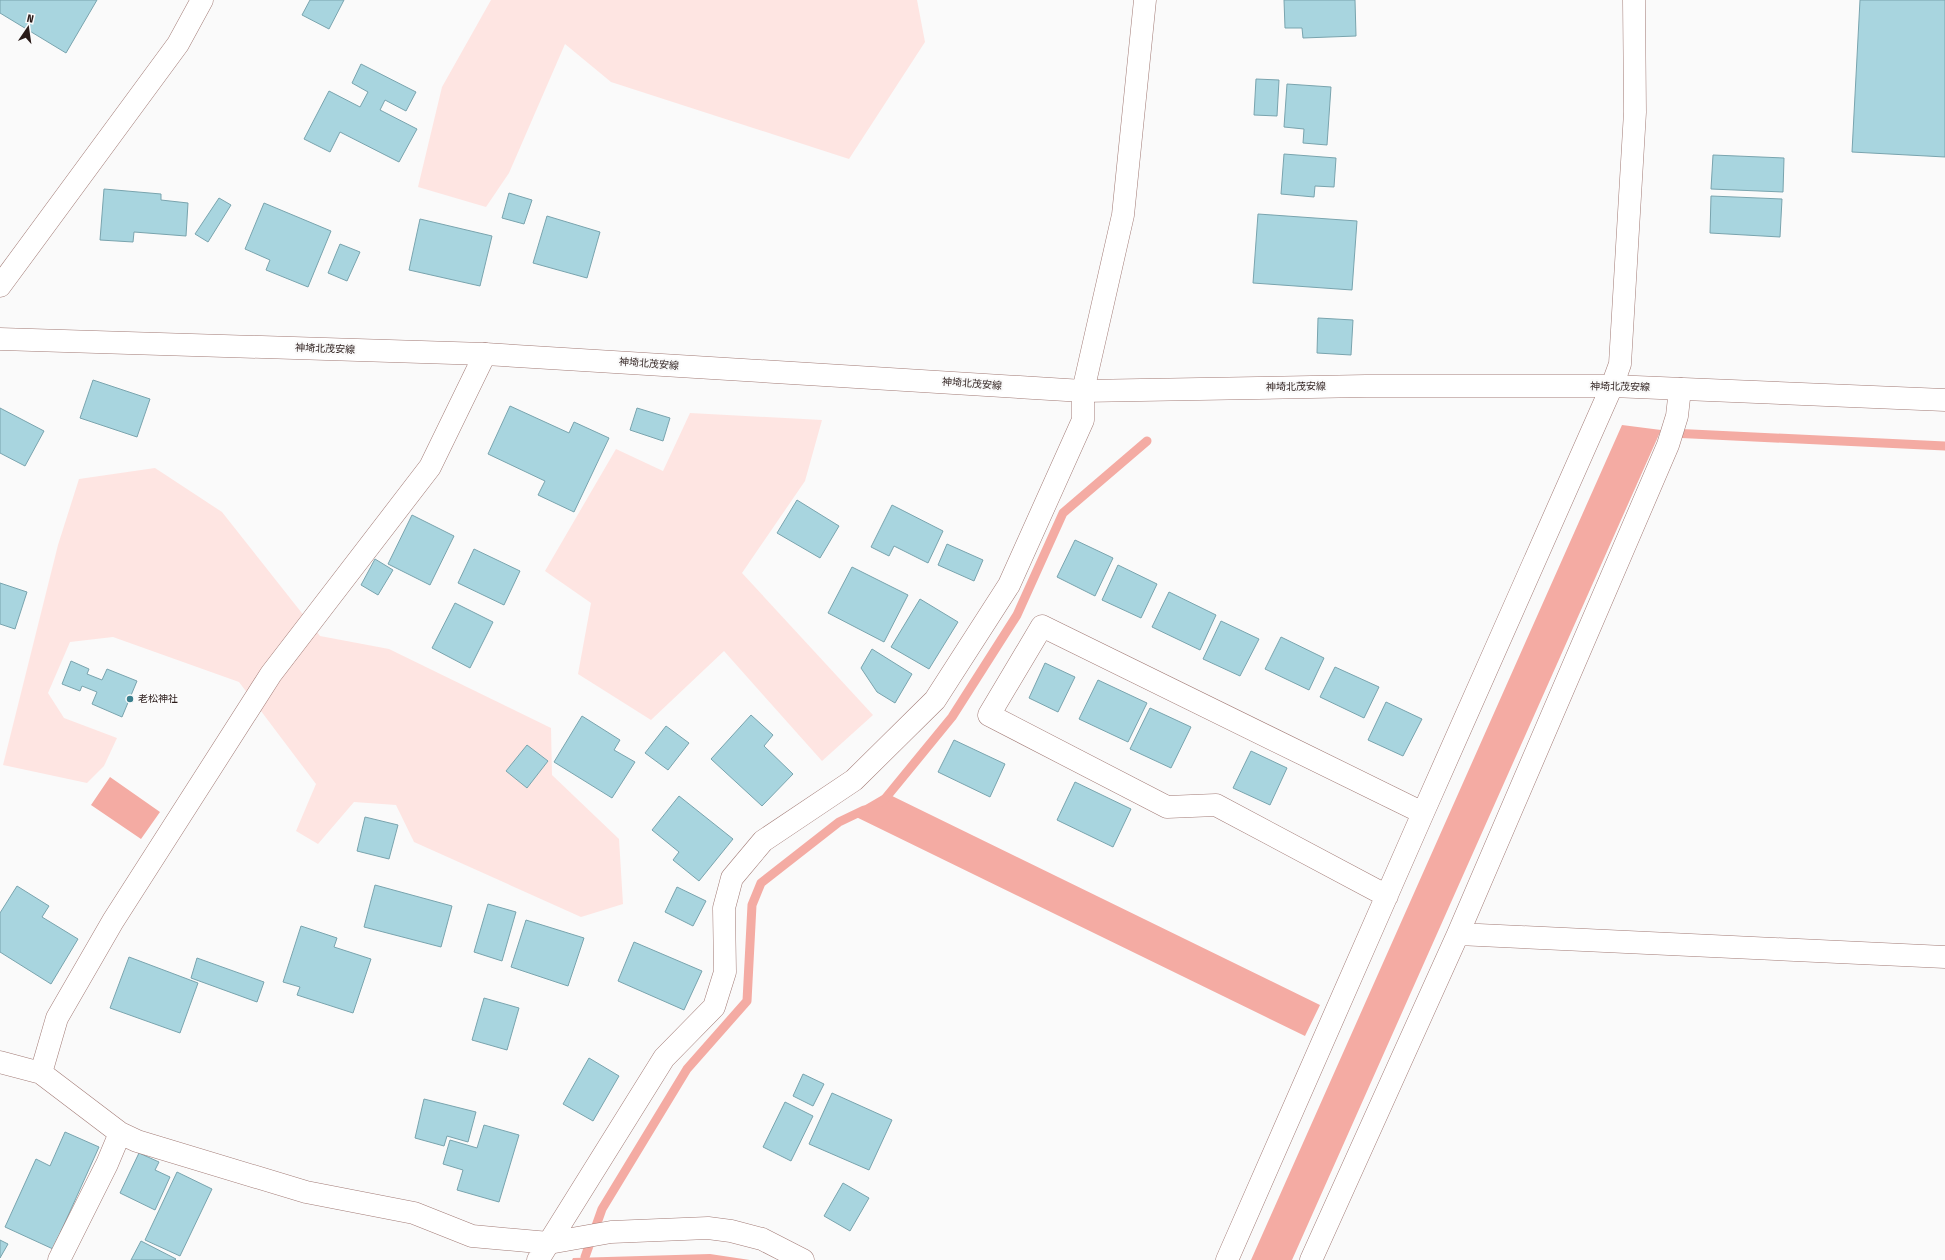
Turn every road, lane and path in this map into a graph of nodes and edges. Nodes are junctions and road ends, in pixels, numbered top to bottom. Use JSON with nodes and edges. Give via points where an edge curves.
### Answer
{"nodes":[{"id":1,"x":202,"y":0,"type":"edge"},
{"id":2,"x":1145,"y":0,"type":"edge"},
{"id":3,"x":1634,"y":0,"type":"edge"},
{"id":4,"x":0,"y":286,"type":"edge"},
{"id":5,"x":0,"y":339,"type":"edge"},
{"id":6,"x":485,"y":354,"type":"junction"},
{"id":7,"x":1612,"y":386,"type":"junction"},
{"id":8,"x":1680,"y":389,"type":"junction"},
{"id":9,"x":1083,"y":391,"type":"junction"},
{"id":10,"x":1945,"y":400,"type":"edge"},
{"id":11,"x":1423,"y":813,"type":"junction"},
{"id":12,"x":1387,"y":896,"type":"junction"},
{"id":13,"x":1458,"y":934,"type":"junction"},
{"id":14,"x":1945,"y":957,"type":"edge"},
{"id":15,"x":0,"y":1062,"type":"edge"},
{"id":16,"x":41,"y":1073,"type":"junction"},
{"id":17,"x":120,"y":1133,"type":"junction"},
{"id":18,"x":544,"y":1252,"type":"edge"},
{"id":19,"x":59,"y":1260,"type":"edge"},
{"id":20,"x":803,"y":1260,"type":"edge"},
{"id":21,"x":1227,"y":1260,"type":"edge"},
{"id":22,"x":1311,"y":1260,"type":"edge"}],
"edges":[{"from":1,"to":4,"type":"street","via":[[178,44]]},
{"from":2,"to":9,"type":"street","via":[[1123,215]]},
{"from":3,"to":7,"type":"street","via":[[1634,120],[1620,364]]},
{"from":5,"to":6,"type":"street","name":"神埼北茂安線"},
{"from":6,"to":9,"type":"street","name":"神埼北茂安線"},
{"from":6,"to":16,"type":"street","via":[[430,467],[271,674],[113,921],[57,1018]]},
{"from":7,"to":8,"type":"street","name":"神埼北茂安線"},
{"from":7,"to":9,"type":"street","name":"神埼北茂安線","via":[[1366,386]]},
{"from":7,"to":11,"type":"street"},
{"from":8,"to":10,"type":"street","name":"神埼北茂安線"},
{"from":8,"to":13,"type":"street","via":[[1677,416],[1668,445]]},
{"from":9,"to":18,"type":"street","via":[[1083,420],[1009,585],[935,700],[854,780],[763,841],[732,878],[724,908],[726,972],[714,1007],[664,1058]]},
{"from":11,"to":12,"type":"street"},
{"from":11,"to":12,"type":"street","via":[[1042,626],[989,715],[1167,807],[1216,805]]},
{"from":12,"to":21,"type":"street"},
{"from":13,"to":14,"type":"street"},
{"from":13,"to":22,"type":"street"},
{"from":15,"to":16,"type":"street"},
{"from":16,"to":17,"type":"street"},
{"from":17,"to":18,"type":"street","via":[[137,1141],[306,1192],[414,1213],[472,1236]]},
{"from":17,"to":19,"type":"street","via":[[108,1164]]},
{"from":18,"to":20,"type":"street","via":[[611,1232],[708,1228],[762,1239]]}]}
